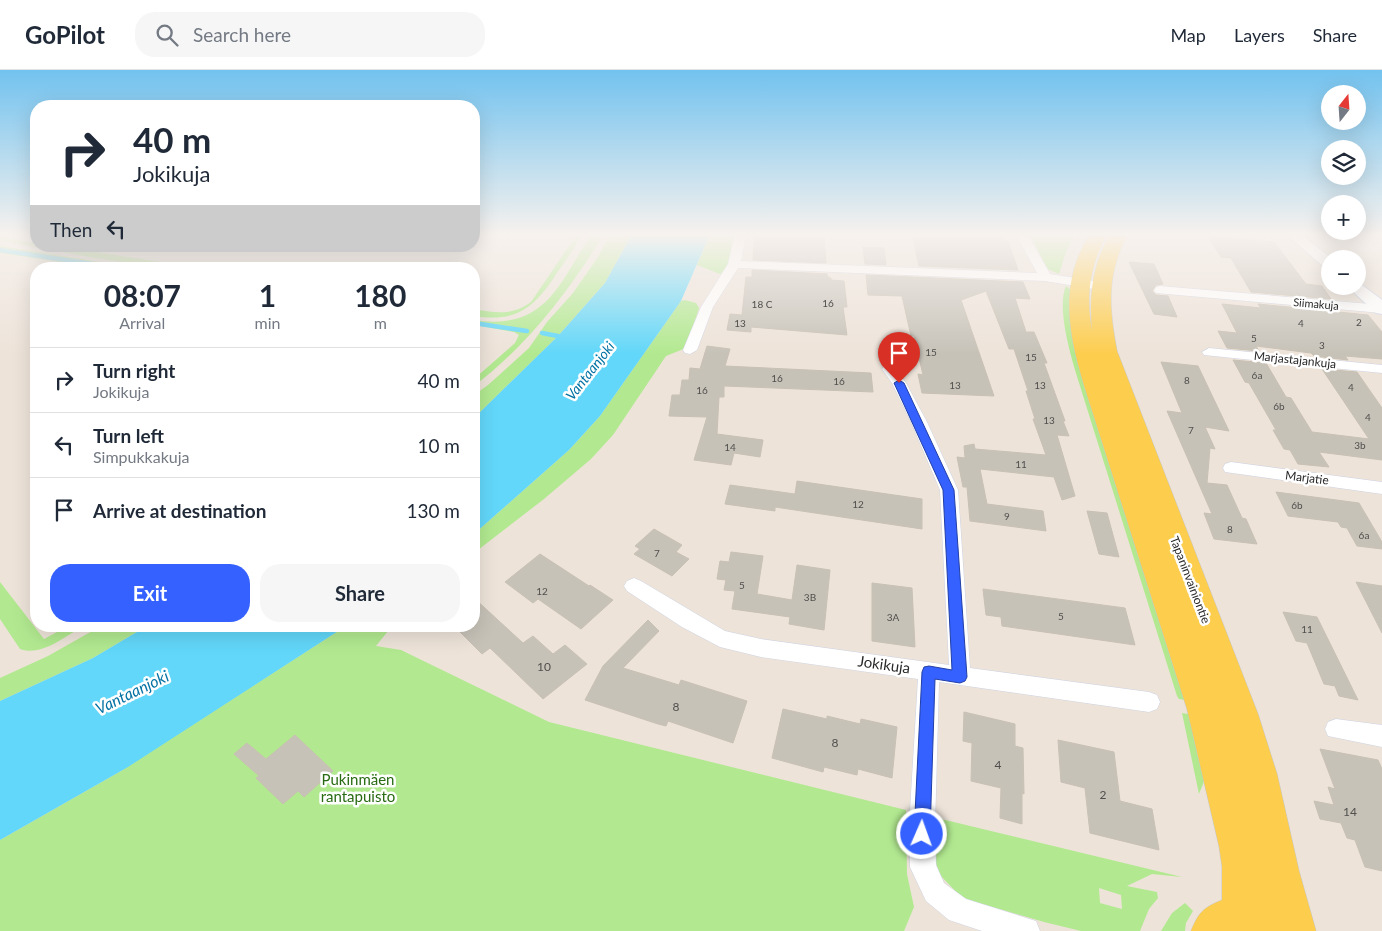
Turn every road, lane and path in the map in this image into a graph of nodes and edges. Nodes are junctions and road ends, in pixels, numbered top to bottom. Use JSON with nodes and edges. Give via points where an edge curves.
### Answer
{"nodes":[{"id":1,"x":728,"y":274,"type":"edge"},
{"id":2,"x":978,"y":274,"type":"edge"},
{"id":3,"x":1043,"y":274,"type":"edge"},
{"id":4,"x":1091,"y":274,"type":"edge"},
{"id":5,"x":1095,"y":274,"type":"edge"},
{"id":6,"x":1045,"y":277,"type":"junction"},
{"id":7,"x":1090,"y":284,"type":"junction"},
{"id":8,"x":1160,"y":290,"type":"dead end"},
{"id":9,"x":1366,"y":295,"type":"edge"},
{"id":10,"x":1382,"y":309,"type":"edge"},
{"id":11,"x":690,"y":350,"type":"dead end"},
{"id":12,"x":1209,"y":352,"type":"dead end"},
{"id":13,"x":1382,"y":369,"type":"edge"},
{"id":14,"x":889,"y":370,"type":"dead end"},
{"id":15,"x":1231,"y":468,"type":"dead end"},
{"id":16,"x":1382,"y":488,"type":"edge"},
{"id":17,"x":634,"y":586,"type":"dead end"},
{"id":18,"x":929,"y":672,"type":"junction"},
{"id":19,"x":960,"y":677,"type":"junction"},
{"id":20,"x":1149,"y":702,"type":"dead end"},
{"id":21,"x":1336,"y":729,"type":"dead end"},
{"id":22,"x":1382,"y":736,"type":"edge"},
{"id":23,"x":1245,"y":926,"type":"edge"},
{"id":24,"x":1026,"y":931,"type":"edge"},
{"id":25,"x":1294,"y":931,"type":"edge"}],
"edges":[{"from":1,"to":11,"type":"street","via":[[707,307]]},
{"from":2,"to":6,"type":"street"},
{"from":3,"to":6,"type":"street"},
{"from":4,"to":7,"type":"main road","name":"Tapaninvainiontie"},
{"from":5,"to":7,"type":"main road","name":"Tapaninvainiontie"},
{"from":6,"to":7,"type":"street"},
{"from":7,"to":23,"type":"main road","name":"Tapaninvainiontie","via":[[1078,308],[1081,332],[1206,710],[1243,875]]},
{"from":7,"to":25,"type":"main road","name":"Tapaninvainiontie","via":[[1099,310],[1106,351],[1240,714],[1258,774]]},
{"from":8,"to":10,"type":"street","name":"Siimakuja"},
{"from":9,"to":10,"type":"street"},
{"from":12,"to":13,"type":"street","name":"Marjastajankuja"},
{"from":14,"to":19,"type":"street","via":[[919,422],[949,490]]},
{"from":15,"to":16,"type":"street","name":"Marjatie"},
{"from":17,"to":18,"type":"street","name":"Jokikuja","via":[[720,638],[761,648]]},
{"from":18,"to":19,"type":"street","name":"Jokikuja"},
{"from":18,"to":24,"type":"street","via":[[923,867],[935,892],[959,910]]},
{"from":19,"to":20,"type":"street","name":"Jokikuja"},
{"from":21,"to":22,"type":"street"}]}
